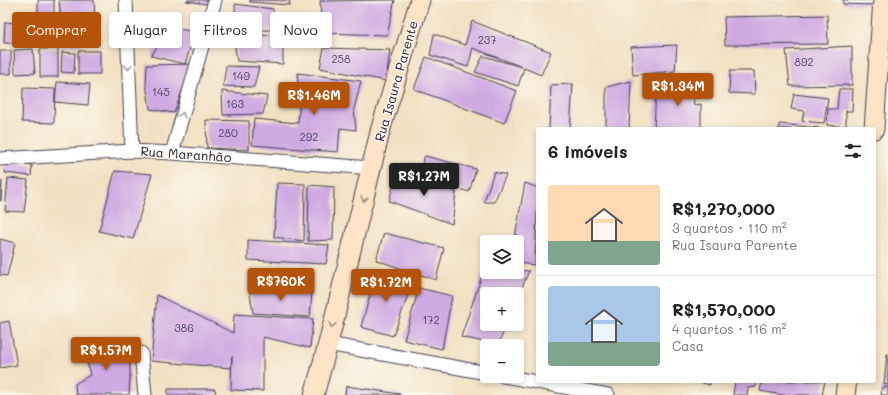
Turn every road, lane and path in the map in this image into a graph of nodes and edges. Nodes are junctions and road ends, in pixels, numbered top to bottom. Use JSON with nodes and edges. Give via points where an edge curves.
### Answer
{"nodes":[{"id":1,"x":126,"y":0,"type":"edge"},
{"id":2,"x":215,"y":0,"type":"edge"},
{"id":3,"x":420,"y":0,"type":"edge"},
{"id":4,"x":883,"y":0,"type":"edge"},
{"id":5,"x":883,"y":75,"type":"edge"},
{"id":6,"x":874,"y":127,"type":"edge"},
{"id":7,"x":132,"y":151,"type":"junction"},
{"id":8,"x":172,"y":153,"type":"junction"},
{"id":9,"x":0,"y":159,"type":"edge"},
{"id":10,"x":372,"y":168,"type":"junction"},
{"id":11,"x":328,"y":344,"type":"junction"},
{"id":12,"x":141,"y":353,"type":"dead end"},
{"id":13,"x":480,"y":372,"type":"edge"},
{"id":14,"x":524,"y":380,"type":"edge"},
{"id":15,"x":536,"y":382,"type":"edge"},
{"id":16,"x":542,"y":383,"type":"edge"},
{"id":17,"x":846,"y":383,"type":"edge"},
{"id":18,"x":145,"y":395,"type":"edge"},
{"id":19,"x":314,"y":395,"type":"edge"},
{"id":20,"x":608,"y":395,"type":"edge"},
{"id":21,"x":845,"y":395,"type":"edge"}],
"edges":[{"from":1,"to":7,"type":"street","one_way":true},
{"from":8,"to":2,"type":"street","one_way":true},
{"from":3,"to":10,"type":"street","name":"Rua Isaura Parente","via":[[381,128]]},
{"from":4,"to":5,"type":"street"},
{"from":5,"to":6,"type":"street"},
{"from":7,"to":8,"type":"street","name":"Rua Maranhão"},
{"from":7,"to":9,"type":"street","name":"Rua Maranhão"},
{"from":8,"to":10,"type":"street","name":"Rua Maranhão"},
{"from":10,"to":11,"type":"street","name":"Rua Isaura Parente","one_way":true},
{"from":11,"to":13,"type":"street"},
{"from":11,"to":19,"type":"street","name":"Rua Isaura Parente"},
{"from":12,"to":18,"type":"street"},
{"from":14,"to":15,"type":"street"},
{"from":16,"to":20,"type":"street"},
{"from":17,"to":21,"type":"street"}]}
